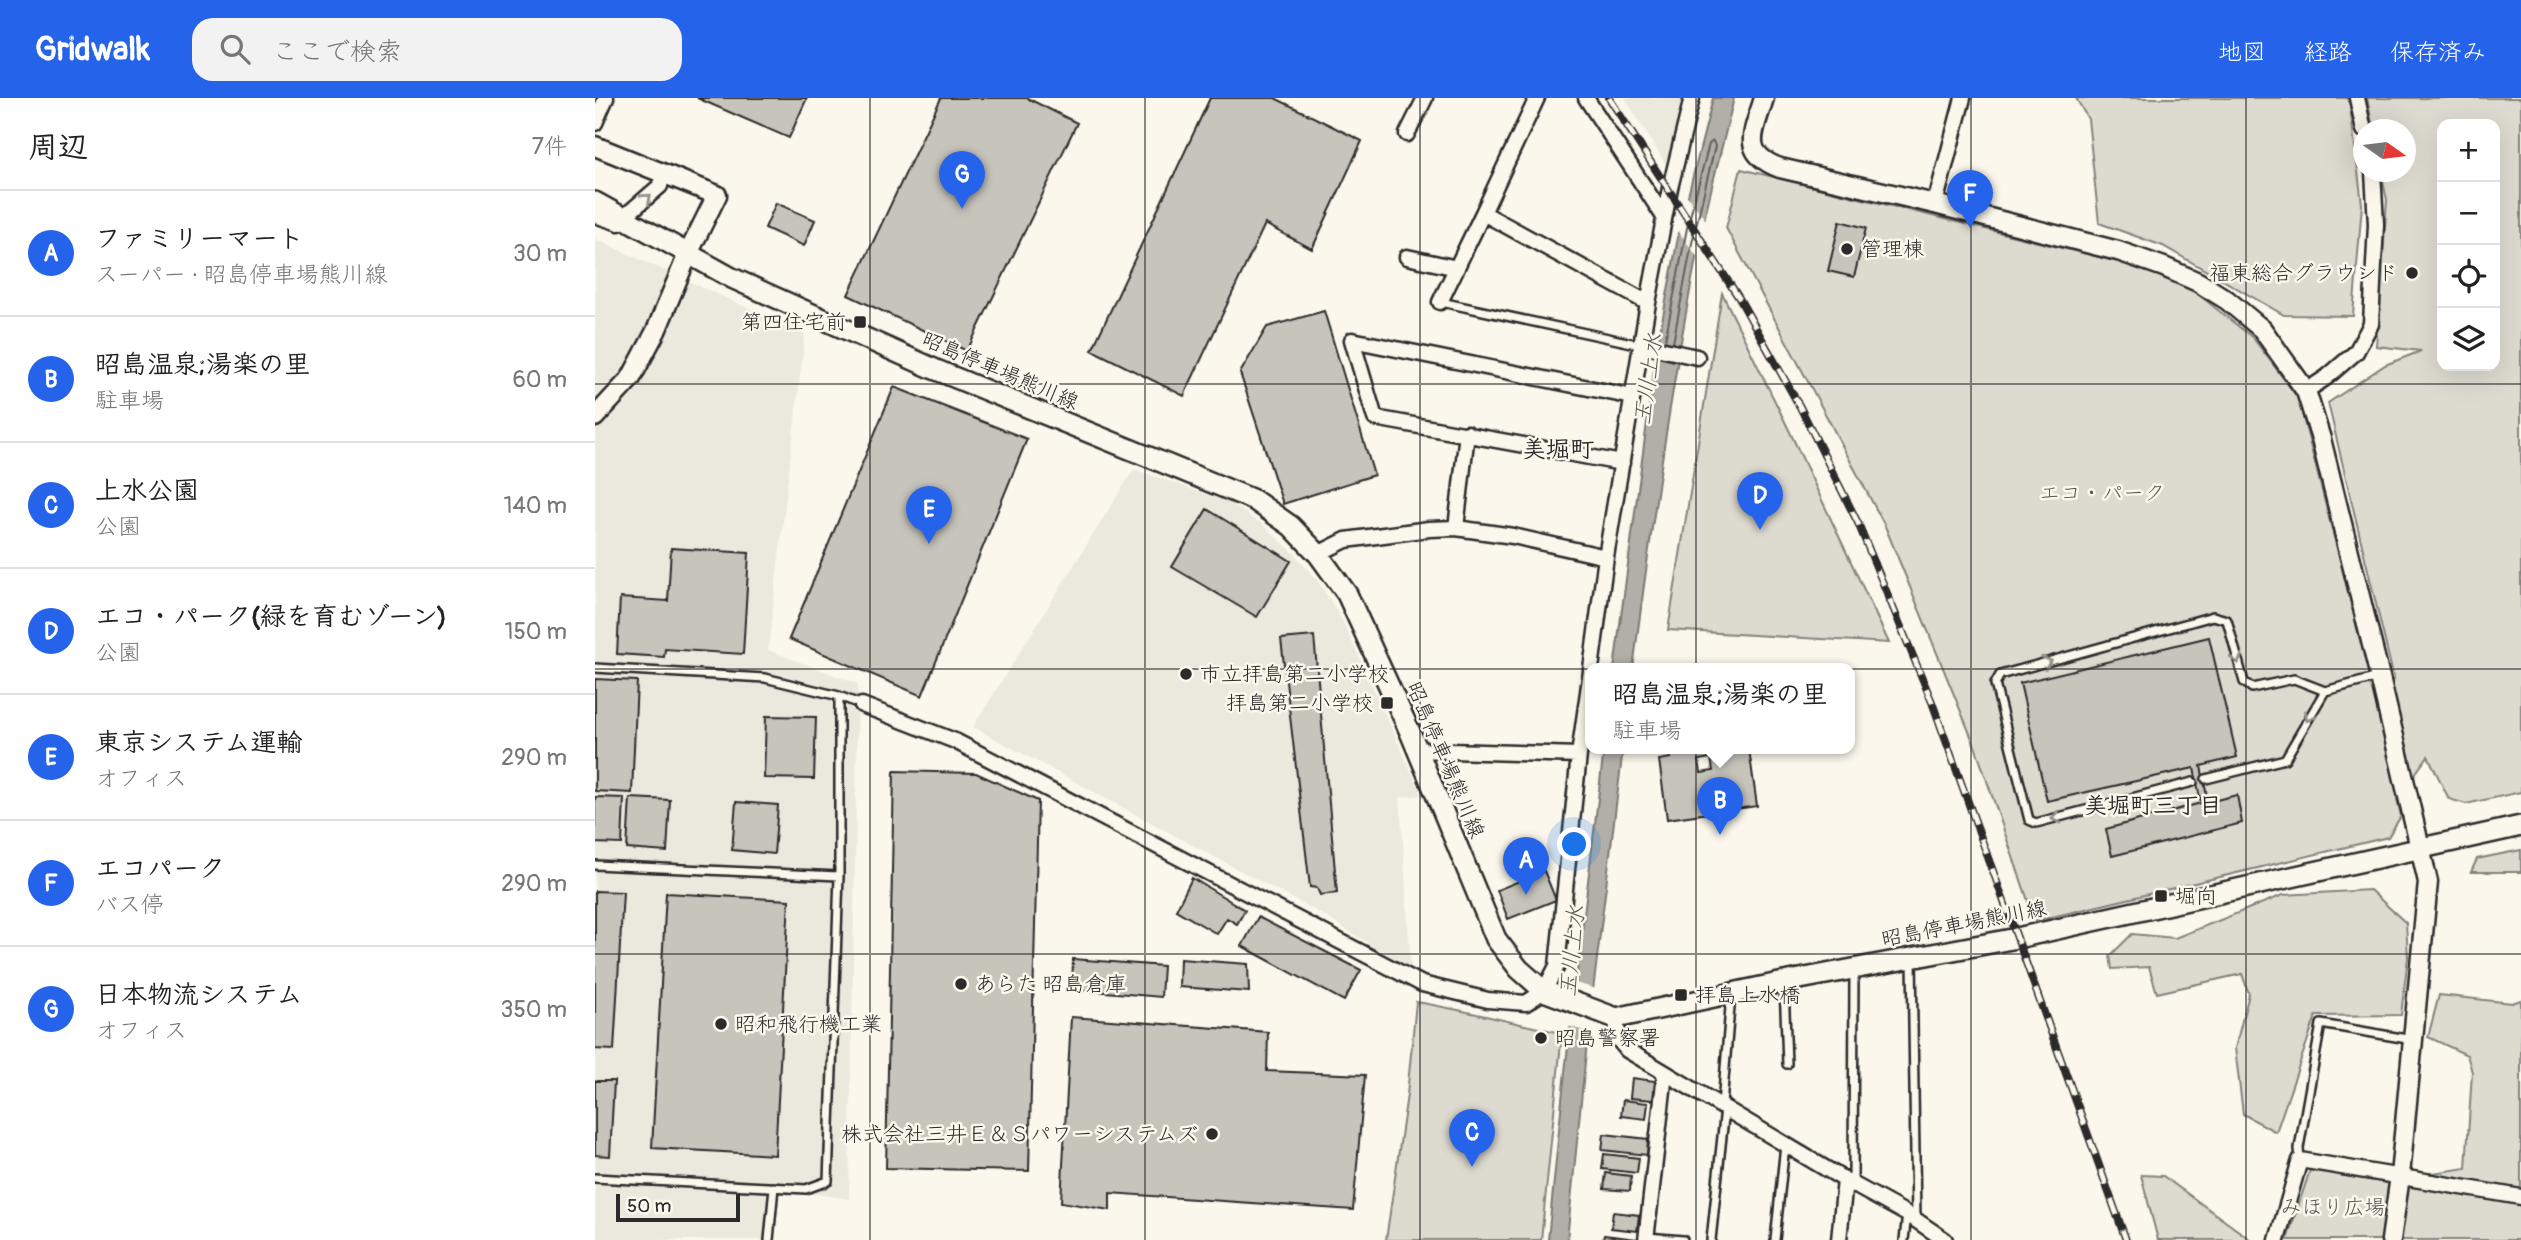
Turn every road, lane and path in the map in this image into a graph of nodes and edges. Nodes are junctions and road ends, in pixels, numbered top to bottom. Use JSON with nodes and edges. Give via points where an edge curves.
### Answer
{"nodes":[{"id":1,"x":605,"y":98,"type":"edge"},
{"id":2,"x":1425,"y":98,"type":"edge"},
{"id":3,"x":1537,"y":98,"type":"edge"},
{"id":4,"x":1586,"y":98,"type":"edge"},
{"id":5,"x":1692,"y":98,"type":"edge"},
{"id":6,"x":1763,"y":98,"type":"edge"},
{"id":7,"x":1963,"y":98,"type":"edge"},
{"id":8,"x":2357,"y":98,"type":"edge"},
{"id":9,"x":2362,"y":119,"type":"edge"},
{"id":10,"x":595,"y":122,"type":"edge"},
{"id":11,"x":1407,"y":134,"type":"dead end"},
{"id":12,"x":595,"y":146,"type":"edge"},
{"id":13,"x":663,"y":174,"type":"junction"},
{"id":14,"x":2373,"y":182,"type":"edge"},
{"id":15,"x":595,"y":202,"type":"edge"},
{"id":16,"x":1935,"y":204,"type":"junction"},
{"id":17,"x":1483,"y":213,"type":"junction"},
{"id":18,"x":595,"y":215,"type":"edge"},
{"id":19,"x":624,"y":217,"type":"junction"},
{"id":20,"x":1664,"y":217,"type":"junction"},
{"id":21,"x":661,"y":237,"type":"junction"},
{"id":22,"x":688,"y":254,"type":"junction"},
{"id":23,"x":1407,"y":257,"type":"dead end"},
{"id":24,"x":1457,"y":268,"type":"junction"},
{"id":25,"x":1440,"y":302,"type":"joint"},
{"id":26,"x":1648,"y":303,"type":"junction"},
{"id":27,"x":1641,"y":345,"type":"junction"},
{"id":28,"x":1697,"y":357,"type":"dead end"},
{"id":29,"x":2307,"y":391,"type":"junction"},
{"id":30,"x":1633,"y":397,"type":"junction"},
{"id":31,"x":595,"y":417,"type":"edge"},
{"id":32,"x":1467,"y":433,"type":"junction"},
{"id":33,"x":1622,"y":463,"type":"junction"},
{"id":34,"x":1456,"y":528,"type":"junction"},
{"id":35,"x":1318,"y":554,"type":"junction"},
{"id":36,"x":1606,"y":557,"type":"junction"},
{"id":37,"x":1592,"y":663,"type":"edge"},
{"id":38,"x":595,"y":668,"type":"edge"},
{"id":39,"x":2380,"y":677,"type":"junction"},
{"id":40,"x":2325,"y":691,"type":"junction"},
{"id":41,"x":839,"y":696,"type":"junction"},
{"id":42,"x":862,"y":705,"type":"joint"},
{"id":43,"x":1585,"y":712,"type":"edge"},
{"id":44,"x":1416,"y":750,"type":"junction"},
{"id":45,"x":1579,"y":755,"type":"junction"},
{"id":46,"x":2206,"y":779,"type":"dead end"},
{"id":47,"x":2193,"y":782,"type":"dead end"},
{"id":48,"x":2521,"y":825,"type":"edge"},
{"id":49,"x":2421,"y":846,"type":"junction"},
{"id":50,"x":595,"y":865,"type":"edge"},
{"id":51,"x":839,"y":876,"type":"junction"},
{"id":52,"x":1912,"y":958,"type":"junction"},
{"id":53,"x":1854,"y":970,"type":"junction"},
{"id":54,"x":1784,"y":982,"type":"junction"},
{"id":55,"x":1544,"y":991,"type":"junction"},
{"id":56,"x":1731,"y":995,"type":"junction"},
{"id":57,"x":1616,"y":1018,"type":"junction"},
{"id":58,"x":2414,"y":1041,"type":"junction"},
{"id":59,"x":1787,"y":1064,"type":"dead end"},
{"id":60,"x":1665,"y":1073,"type":"junction"},
{"id":61,"x":1723,"y":1106,"type":"junction"},
{"id":62,"x":1785,"y":1144,"type":"junction"},
{"id":63,"x":2300,"y":1160,"type":"junction"},
{"id":64,"x":2400,"y":1176,"type":"junction"},
{"id":65,"x":595,"y":1178,"type":"edge"},
{"id":66,"x":1849,"y":1182,"type":"junction"},
{"id":67,"x":774,"y":1187,"type":"junction"},
{"id":68,"x":2521,"y":1198,"type":"edge"},
{"id":69,"x":1911,"y":1216,"type":"junction"},
{"id":70,"x":1646,"y":1239,"type":"edge"},
{"id":71,"x":769,"y":1240,"type":"edge"},
{"id":72,"x":1683,"y":1240,"type":"edge"},
{"id":73,"x":1711,"y":1240,"type":"edge"},
{"id":74,"x":1775,"y":1240,"type":"edge"},
{"id":75,"x":1839,"y":1240,"type":"edge"},
{"id":76,"x":1904,"y":1240,"type":"edge"},
{"id":77,"x":1945,"y":1240,"type":"edge"},
{"id":78,"x":2277,"y":1240,"type":"edge"},
{"id":79,"x":2391,"y":1240,"type":"edge"}],
"edges":[{"from":1,"to":10,"type":"street"},
{"from":2,"to":11,"type":"street"},
{"from":3,"to":17,"type":"street"},
{"from":4,"to":20,"type":"street"},
{"from":5,"to":20,"type":"street"},
{"from":6,"to":16,"type":"street","via":[[1752,140],[1762,161]]},
{"from":7,"to":16,"type":"street"},
{"from":8,"to":9,"type":"street"},
{"from":12,"to":13,"type":"street"},
{"from":19,"to":13,"type":"street","one_way":true,"via":[[660,186]]},
{"from":13,"to":22,"type":"street","via":[[717,195]]},
{"from":14,"to":29,"type":"street","via":[[2377,224],[2371,324],[2356,352]]},
{"from":15,"to":19,"type":"main road","name":"昭島停車場熊川線"},
{"from":16,"to":29,"type":"street","via":[[2117,251],[2198,282],[2262,329]]},
{"from":17,"to":24,"type":"street"},
{"from":17,"to":26,"type":"street"},
{"from":18,"to":21,"type":"street"},
{"from":19,"to":21,"type":"main road","name":"昭島停車場熊川線"},
{"from":20,"to":26,"type":"street"},
{"from":21,"to":22,"type":"main road","name":"昭島停車場熊川線"},
{"from":22,"to":31,"type":"street","via":[[631,378]]},
{"from":22,"to":35,"type":"main road","name":"昭島停車場熊川線","via":[[934,369],[1254,500],[1291,526]]},
{"from":23,"to":24,"type":"street"},
{"from":24,"to":25,"type":"street"},
{"from":25,"to":27,"type":"lane"},
{"from":26,"to":27,"type":"street"},
{"from":27,"to":28,"type":"street"},
{"from":27,"to":30,"type":"street"},
{"from":29,"to":39,"type":"street"},
{"from":30,"to":32,"type":"street","via":[[1352,340],[1375,418]]},
{"from":30,"to":33,"type":"street"},
{"from":32,"to":33,"type":"street"},
{"from":32,"to":34,"type":"street"},
{"from":33,"to":36,"type":"street"},
{"from":34,"to":35,"type":"street","via":[[1346,540]]},
{"from":34,"to":36,"type":"street"},
{"from":35,"to":44,"type":"main road","name":"昭島停車場熊川線","via":[[1347,594]]},
{"from":36,"to":37,"type":"street"},
{"from":38,"to":41,"type":"lane","via":[[765,678]]},
{"from":39,"to":40,"type":"lane"},
{"from":39,"to":49,"type":"street"},
{"from":40,"to":46,"type":"lane","one_way":true,"via":[[2285,759]]},
{"from":47,"to":40,"type":"lane","one_way":true,"via":[[2036,823],[2029,820],[1995,684],[2000,675],[2213,616],[2227,620],[2243,682],[2252,688],[2294,679]]},
{"from":41,"to":42,"type":"lane"},
{"from":41,"to":51,"type":"lane"},
{"from":42,"to":55,"type":"street","via":[[955,741],[1422,984],[1488,1000],[1526,1003]]},
{"from":43,"to":45,"type":"street"},
{"from":44,"to":45,"type":"street"},
{"from":44,"to":55,"type":"main road","name":"昭島停車場熊川線","via":[[1496,939]]},
{"from":45,"to":55,"type":"street","via":[[1557,966]]},
{"from":48,"to":49,"type":"main road","name":"昭島停車場熊川線"},
{"from":49,"to":52,"type":"main road","name":"昭島停車場熊川線"},
{"from":49,"to":58,"type":"street","via":[[2428,882]]},
{"from":50,"to":51,"type":"lane"},
{"from":51,"to":67,"type":"lane","via":[[828,1181],[806,1189]]},
{"from":52,"to":53,"type":"main road","name":"昭島停車場熊川線"},
{"from":52,"to":69,"type":"lane"},
{"from":53,"to":54,"type":"main road","name":"昭島停車場熊川線"},
{"from":53,"to":66,"type":"lane"},
{"from":54,"to":56,"type":"main road","name":"昭島停車場熊川線"},
{"from":54,"to":59,"type":"lane"},
{"from":55,"to":57,"type":"main road","name":"昭島停車場熊川線"},
{"from":56,"to":57,"type":"main road","name":"昭島停車場熊川線"},
{"from":56,"to":61,"type":"lane"},
{"from":57,"to":60,"type":"street","via":[[1618,1040]]},
{"from":58,"to":63,"type":"lane","via":[[2321,1024]]},
{"from":58,"to":64,"type":"street"},
{"from":60,"to":61,"type":"street"},
{"from":60,"to":70,"type":"street"},
{"from":61,"to":62,"type":"street"},
{"from":61,"to":73,"type":"lane"},
{"from":62,"to":66,"type":"street"},
{"from":62,"to":74,"type":"lane"},
{"from":63,"to":64,"type":"street"},
{"from":63,"to":78,"type":"street"},
{"from":64,"to":68,"type":"street"},
{"from":64,"to":79,"type":"street"},
{"from":65,"to":67,"type":"lane"},
{"from":66,"to":69,"type":"street"},
{"from":66,"to":75,"type":"street"},
{"from":67,"to":71,"type":"lane"},
{"from":69,"to":76,"type":"lane"},
{"from":69,"to":77,"type":"street"},
{"from":70,"to":72,"type":"lane"}]}
